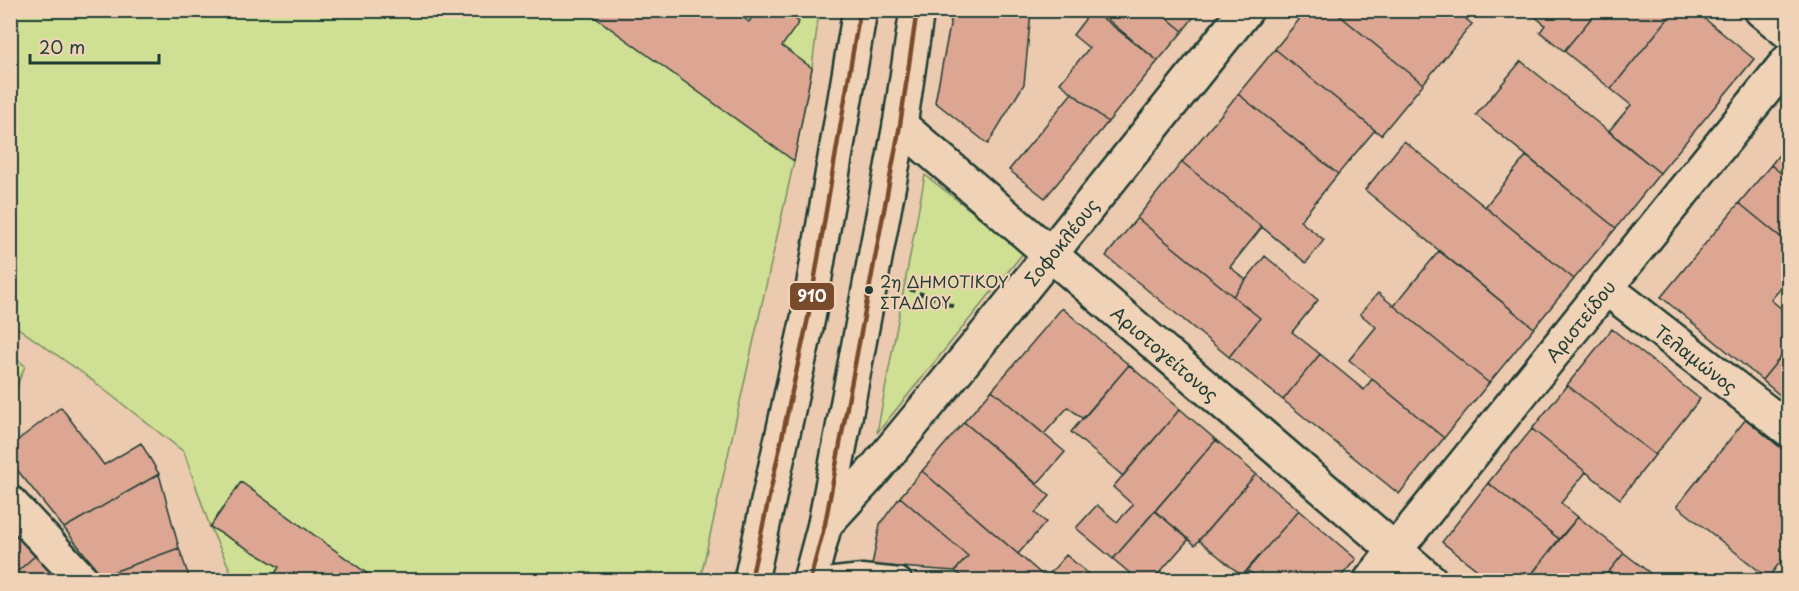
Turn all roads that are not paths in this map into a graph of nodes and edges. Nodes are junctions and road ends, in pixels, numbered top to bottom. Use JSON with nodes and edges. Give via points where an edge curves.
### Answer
{"nodes":[{"id":1,"x":860,"y":10,"type":"edge"},
{"id":2,"x":917,"y":10,"type":"edge"},
{"id":3,"x":1246,"y":10,"type":"edge"},
{"id":4,"x":1761,"y":10,"type":"edge"},
{"id":5,"x":1788,"y":32,"type":"edge"},
{"id":6,"x":1788,"y":61,"type":"edge"},
{"id":7,"x":900,"y":125,"type":"junction"},
{"id":8,"x":1048,"y":254,"type":"junction"},
{"id":9,"x":1605,"y":287,"type":"junction"},
{"id":10,"x":1788,"y":429,"type":"edge"},
{"id":11,"x":10,"y":503,"type":"edge"},
{"id":12,"x":825,"y":524,"type":"junction"},
{"id":13,"x":1395,"y":551,"type":"junction"},
{"id":14,"x":82,"y":580,"type":"edge"},
{"id":15,"x":752,"y":580,"type":"edge"},
{"id":16,"x":810,"y":580,"type":"edge"},
{"id":17,"x":825,"y":580,"type":"edge"},
{"id":18,"x":900,"y":580,"type":"edge"},
{"id":19,"x":1371,"y":580,"type":"edge"},
{"id":20,"x":1430,"y":580,"type":"edge"}],
"edges":[{"from":1,"to":15,"type":"street","via":[[808,318]]},
{"from":2,"to":7,"type":"street"},
{"from":3,"to":8,"type":"street","name":"Σοφοκλέους"},
{"from":4,"to":5,"type":"street"},
{"from":6,"to":9,"type":"street","name":"Αριστείδου"},
{"from":7,"to":8,"type":"street","name":"Αριστογείτονος"},
{"from":7,"to":12,"type":"street"},
{"from":8,"to":12,"type":"street","name":"Σοφοκλέους","via":[[992,327]]},
{"from":8,"to":13,"type":"street","name":"Αριστογείτονος"},
{"from":9,"to":10,"type":"street","name":"Τελαμώνος"},
{"from":9,"to":13,"type":"street","name":"Αριστείδου"},
{"from":11,"to":14,"type":"street"},
{"from":12,"to":16,"type":"street"},
{"from":13,"to":19,"type":"street","name":"Αριστείδου"},
{"from":13,"to":20,"type":"street","name":"Αριστογείτονος"},
{"from":17,"to":18,"type":"lane","via":[[862,576]]}]}
